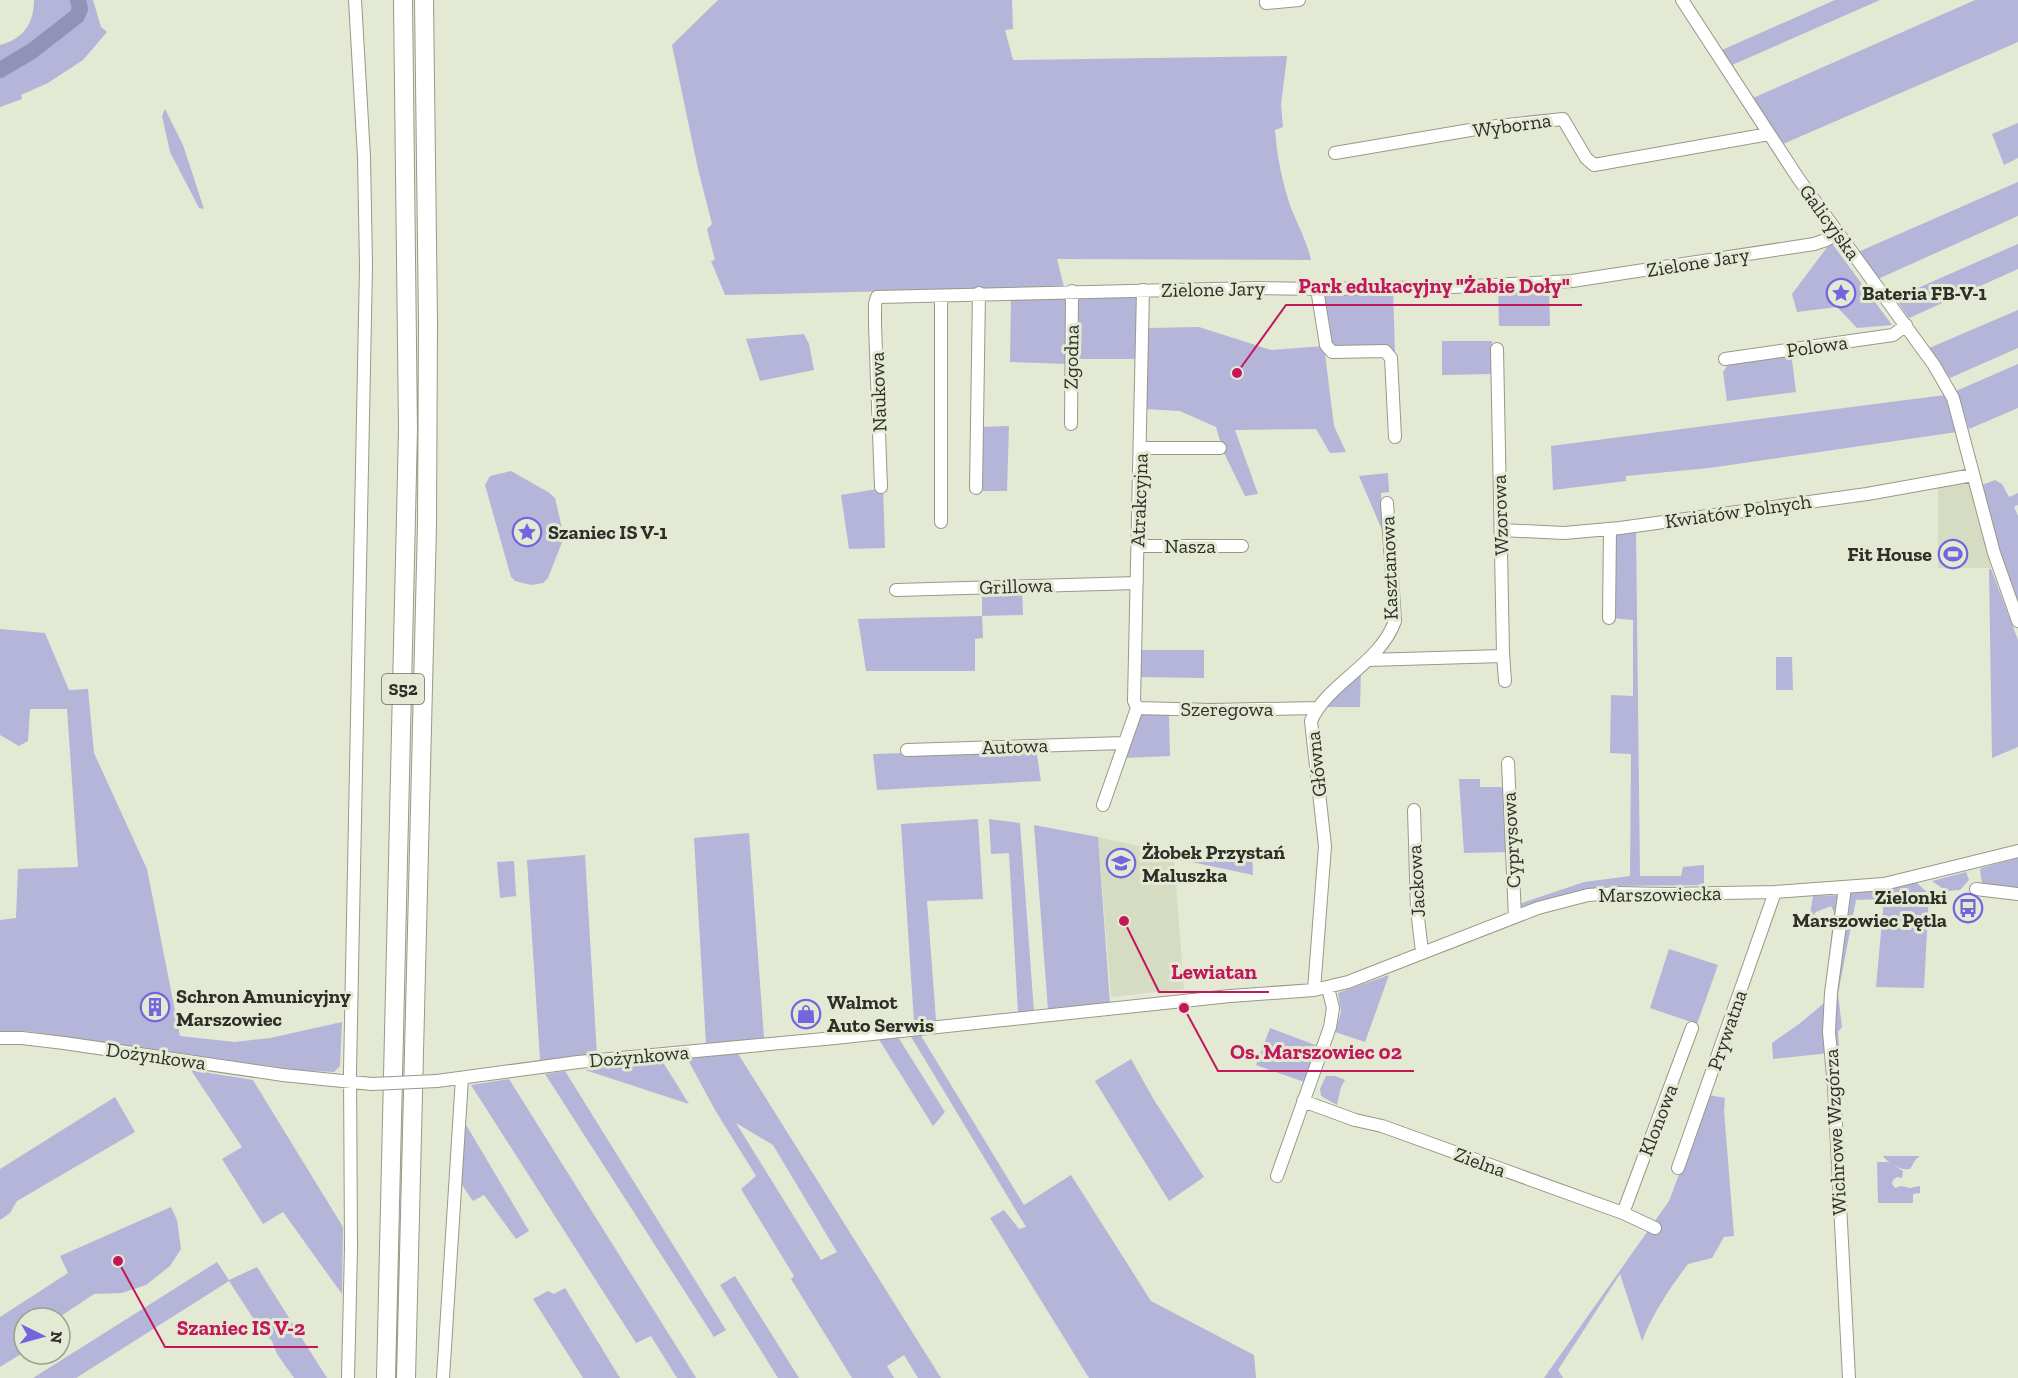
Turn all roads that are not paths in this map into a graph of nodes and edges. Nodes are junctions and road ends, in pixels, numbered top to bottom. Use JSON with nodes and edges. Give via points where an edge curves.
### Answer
{"nodes":[{"id":1,"x":355,"y":0,"type":"edge"},
{"id":2,"x":403,"y":0,"type":"edge"},
{"id":3,"x":424,"y":0,"type":"edge"},
{"id":4,"x":1266,"y":0,"type":"edge"},
{"id":5,"x":1299,"y":0,"type":"edge"},
{"id":6,"x":1682,"y":0,"type":"edge"},
{"id":7,"x":1281,"y":2,"type":"edge"},
{"id":8,"x":1769,"y":134,"type":"junction"},
{"id":9,"x":1335,"y":153,"type":"dead end"},
{"id":10,"x":1838,"y":234,"type":"junction"},
{"id":11,"x":1317,"y":289,"type":"junction"},
{"id":12,"x":1143,"y":290,"type":"junction"},
{"id":13,"x":1072,"y":291,"type":"junction"},
{"id":14,"x":979,"y":293,"type":"junction"},
{"id":15,"x":941,"y":296,"type":"junction"},
{"id":16,"x":877,"y":297,"type":"joint"},
{"id":17,"x":1906,"y":325,"type":"junction"},
{"id":18,"x":1497,"y":349,"type":"dead end"},
{"id":19,"x":1725,"y":359,"type":"dead end"},
{"id":20,"x":1071,"y":424,"type":"dead end"},
{"id":21,"x":1395,"y":437,"type":"dead end"},
{"id":22,"x":1140,"y":448,"type":"junction"},
{"id":23,"x":1220,"y":448,"type":"dead end"},
{"id":24,"x":1973,"y":475,"type":"junction"},
{"id":25,"x":881,"y":487,"type":"dead end"},
{"id":26,"x":976,"y":488,"type":"dead end"},
{"id":27,"x":1387,"y":503,"type":"dead end"},
{"id":28,"x":941,"y":522,"type":"dead end"},
{"id":29,"x":1610,"y":529,"type":"junction"},
{"id":30,"x":1501,"y":530,"type":"junction"},
{"id":31,"x":1138,"y":546,"type":"junction"},
{"id":32,"x":1242,"y":546,"type":"dead end"},
{"id":33,"x":1137,"y":583,"type":"junction"},
{"id":34,"x":896,"y":590,"type":"dead end"},
{"id":35,"x":1609,"y":618,"type":"dead end"},
{"id":36,"x":2018,"y":621,"type":"edge"},
{"id":37,"x":1503,"y":656,"type":"junction"},
{"id":38,"x":1368,"y":660,"type":"junction"},
{"id":39,"x":1506,"y":681,"type":"dead end"},
{"id":40,"x":1137,"y":708,"type":"junction"},
{"id":41,"x":1317,"y":708,"type":"junction"},
{"id":42,"x":1124,"y":743,"type":"junction"},
{"id":43,"x":907,"y":750,"type":"dead end"},
{"id":44,"x":1508,"y":763,"type":"dead end"},
{"id":45,"x":1102,"y":805,"type":"dead end"},
{"id":46,"x":1414,"y":810,"type":"dead end"},
{"id":47,"x":2018,"y":851,"type":"edge"},
{"id":48,"x":1845,"y":887,"type":"junction"},
{"id":49,"x":1976,"y":889,"type":"dead end"},
{"id":50,"x":1774,"y":892,"type":"junction"},
{"id":51,"x":2018,"y":894,"type":"edge"},
{"id":52,"x":1515,"y":917,"type":"junction"},
{"id":53,"x":1422,"y":952,"type":"junction"},
{"id":54,"x":1328,"y":988,"type":"junction"},
{"id":55,"x":1314,"y":990,"type":"junction"},
{"id":56,"x":1279,"y":993,"type":"joint"},
{"id":57,"x":1692,"y":1028,"type":"dead end"},
{"id":58,"x":0,"y":1038,"type":"edge"},
{"id":59,"x":462,"y":1078,"type":"junction"},
{"id":60,"x":350,"y":1083,"type":"junction"},
{"id":61,"x":1303,"y":1101,"type":"junction"},
{"id":62,"x":1678,"y":1168,"type":"dead end"},
{"id":63,"x":1277,"y":1176,"type":"dead end"},
{"id":64,"x":1623,"y":1213,"type":"junction"},
{"id":65,"x":1655,"y":1228,"type":"dead end"},
{"id":66,"x":348,"y":1378,"type":"edge"},
{"id":67,"x":386,"y":1378,"type":"edge"},
{"id":68,"x":406,"y":1378,"type":"edge"},
{"id":69,"x":443,"y":1378,"type":"edge"},
{"id":70,"x":1849,"y":1378,"type":"edge"}],
"edges":[{"from":1,"to":60,"type":"street","via":[[366,266]]},
{"from":2,"to":67,"type":"highway","number":"S52","via":[[408,430]]},
{"from":3,"to":68,"type":"highway","number":"S52","via":[[427,524]]},
{"from":4,"to":7,"type":"street"},
{"from":5,"to":7,"type":"street"},
{"from":6,"to":8,"type":"street","name":"Galicyjska"},
{"from":8,"to":9,"type":"street","name":"Wyborna","via":[[1594,165],[1563,119],[1488,127]]},
{"from":8,"to":10,"type":"street","name":"Galicyjska"},
{"from":10,"to":11,"type":"street","name":"Zielone Jary","via":[[1814,244],[1572,281]]},
{"from":10,"to":17,"type":"street","name":"Galicyjska"},
{"from":11,"to":12,"type":"street","name":"Zielone Jary"},
{"from":11,"to":21,"type":"street","via":[[1326,345],[1332,352],[1385,351],[1391,358]]},
{"from":12,"to":13,"type":"street","name":"Zielone Jary"},
{"from":12,"to":22,"type":"street","name":"Atrakcyjna"},
{"from":13,"to":14,"type":"street","name":"Zielone Jary"},
{"from":13,"to":20,"type":"street","name":"Zgodna"},
{"from":14,"to":15,"type":"street","name":"Zielone Jary"},
{"from":14,"to":26,"type":"street"},
{"from":15,"to":16,"type":"street","name":"Zielone Jary"},
{"from":15,"to":28,"type":"street"},
{"from":16,"to":25,"type":"street","name":"Naukowa"},
{"from":17,"to":19,"type":"street","name":"Polowa","via":[[1893,335]]},
{"from":17,"to":24,"type":"street","name":"Galicyjska","via":[[1953,398]]},
{"from":18,"to":30,"type":"street","name":"Wzorowa"},
{"from":22,"to":23,"type":"street"},
{"from":22,"to":31,"type":"street","name":"Atrakcyjna"},
{"from":24,"to":29,"type":"street","name":"Kwiatów Polnych","via":[[1867,494]]},
{"from":24,"to":36,"type":"street","name":"Galicyjska","via":[[1994,554]]},
{"from":27,"to":38,"type":"street","name":"Kasztanowa","via":[[1395,621],[1388,638]]},
{"from":29,"to":30,"type":"street","name":"Kwiatów Polnych","via":[[1564,533]]},
{"from":29,"to":35,"type":"street"},
{"from":30,"to":37,"type":"street","name":"Wzorowa"},
{"from":31,"to":32,"type":"street","name":"Nasza"},
{"from":31,"to":33,"type":"street","name":"Atrakcyjna"},
{"from":33,"to":34,"type":"street","name":"Grillowa"},
{"from":33,"to":40,"type":"street","name":"Atrakcyjna"},
{"from":37,"to":38,"type":"street"},
{"from":37,"to":39,"type":"street","name":"Wzorowa"},
{"from":38,"to":41,"type":"street","name":"Główna"},
{"from":40,"to":41,"type":"street","name":"Szeregowa"},
{"from":40,"to":42,"type":"street"},
{"from":41,"to":55,"type":"street","name":"Główna","via":[[1311,721],[1325,846]]},
{"from":42,"to":43,"type":"street","name":"Autowa"},
{"from":42,"to":45,"type":"street"},
{"from":44,"to":52,"type":"street","name":"Cyprysowa"},
{"from":46,"to":53,"type":"street","name":"Jackowa"},
{"from":47,"to":48,"type":"street","name":"Marszowiecka","via":[[1884,884]]},
{"from":48,"to":50,"type":"street","name":"Marszowiecka"},
{"from":48,"to":70,"type":"street","name":"Wichrowe Wzgórza","via":[[1829,1032]]},
{"from":49,"to":51,"type":"street"},
{"from":50,"to":52,"type":"street","name":"Marszowiecka","via":[[1588,895]]},
{"from":50,"to":62,"type":"street","name":"Prywatna"},
{"from":52,"to":53,"type":"street","name":"Marszowiecka"},
{"from":53,"to":54,"type":"street","name":"Marszowiecka"},
{"from":54,"to":55,"type":"street","name":"Marszowiecka"},
{"from":54,"to":61,"type":"street","via":[[1333,1008],[1330,1027]]},
{"from":55,"to":56,"type":"street","name":"Marszowiecka"},
{"from":56,"to":59,"type":"street","name":"Dożynkowa","via":[[588,1061]]},
{"from":57,"to":64,"type":"street","name":"Klonowa"},
{"from":58,"to":60,"type":"street","name":"Dożynkowa","via":[[54,1041]]},
{"from":59,"to":60,"type":"street","name":"Dożynkowa","bridge":true},
{"from":59,"to":69,"type":"street"},
{"from":60,"to":66,"type":"street"},
{"from":61,"to":63,"type":"street"},
{"from":61,"to":64,"type":"street","name":"Zielna"},
{"from":64,"to":65,"type":"street","name":"Zielna"}]}
